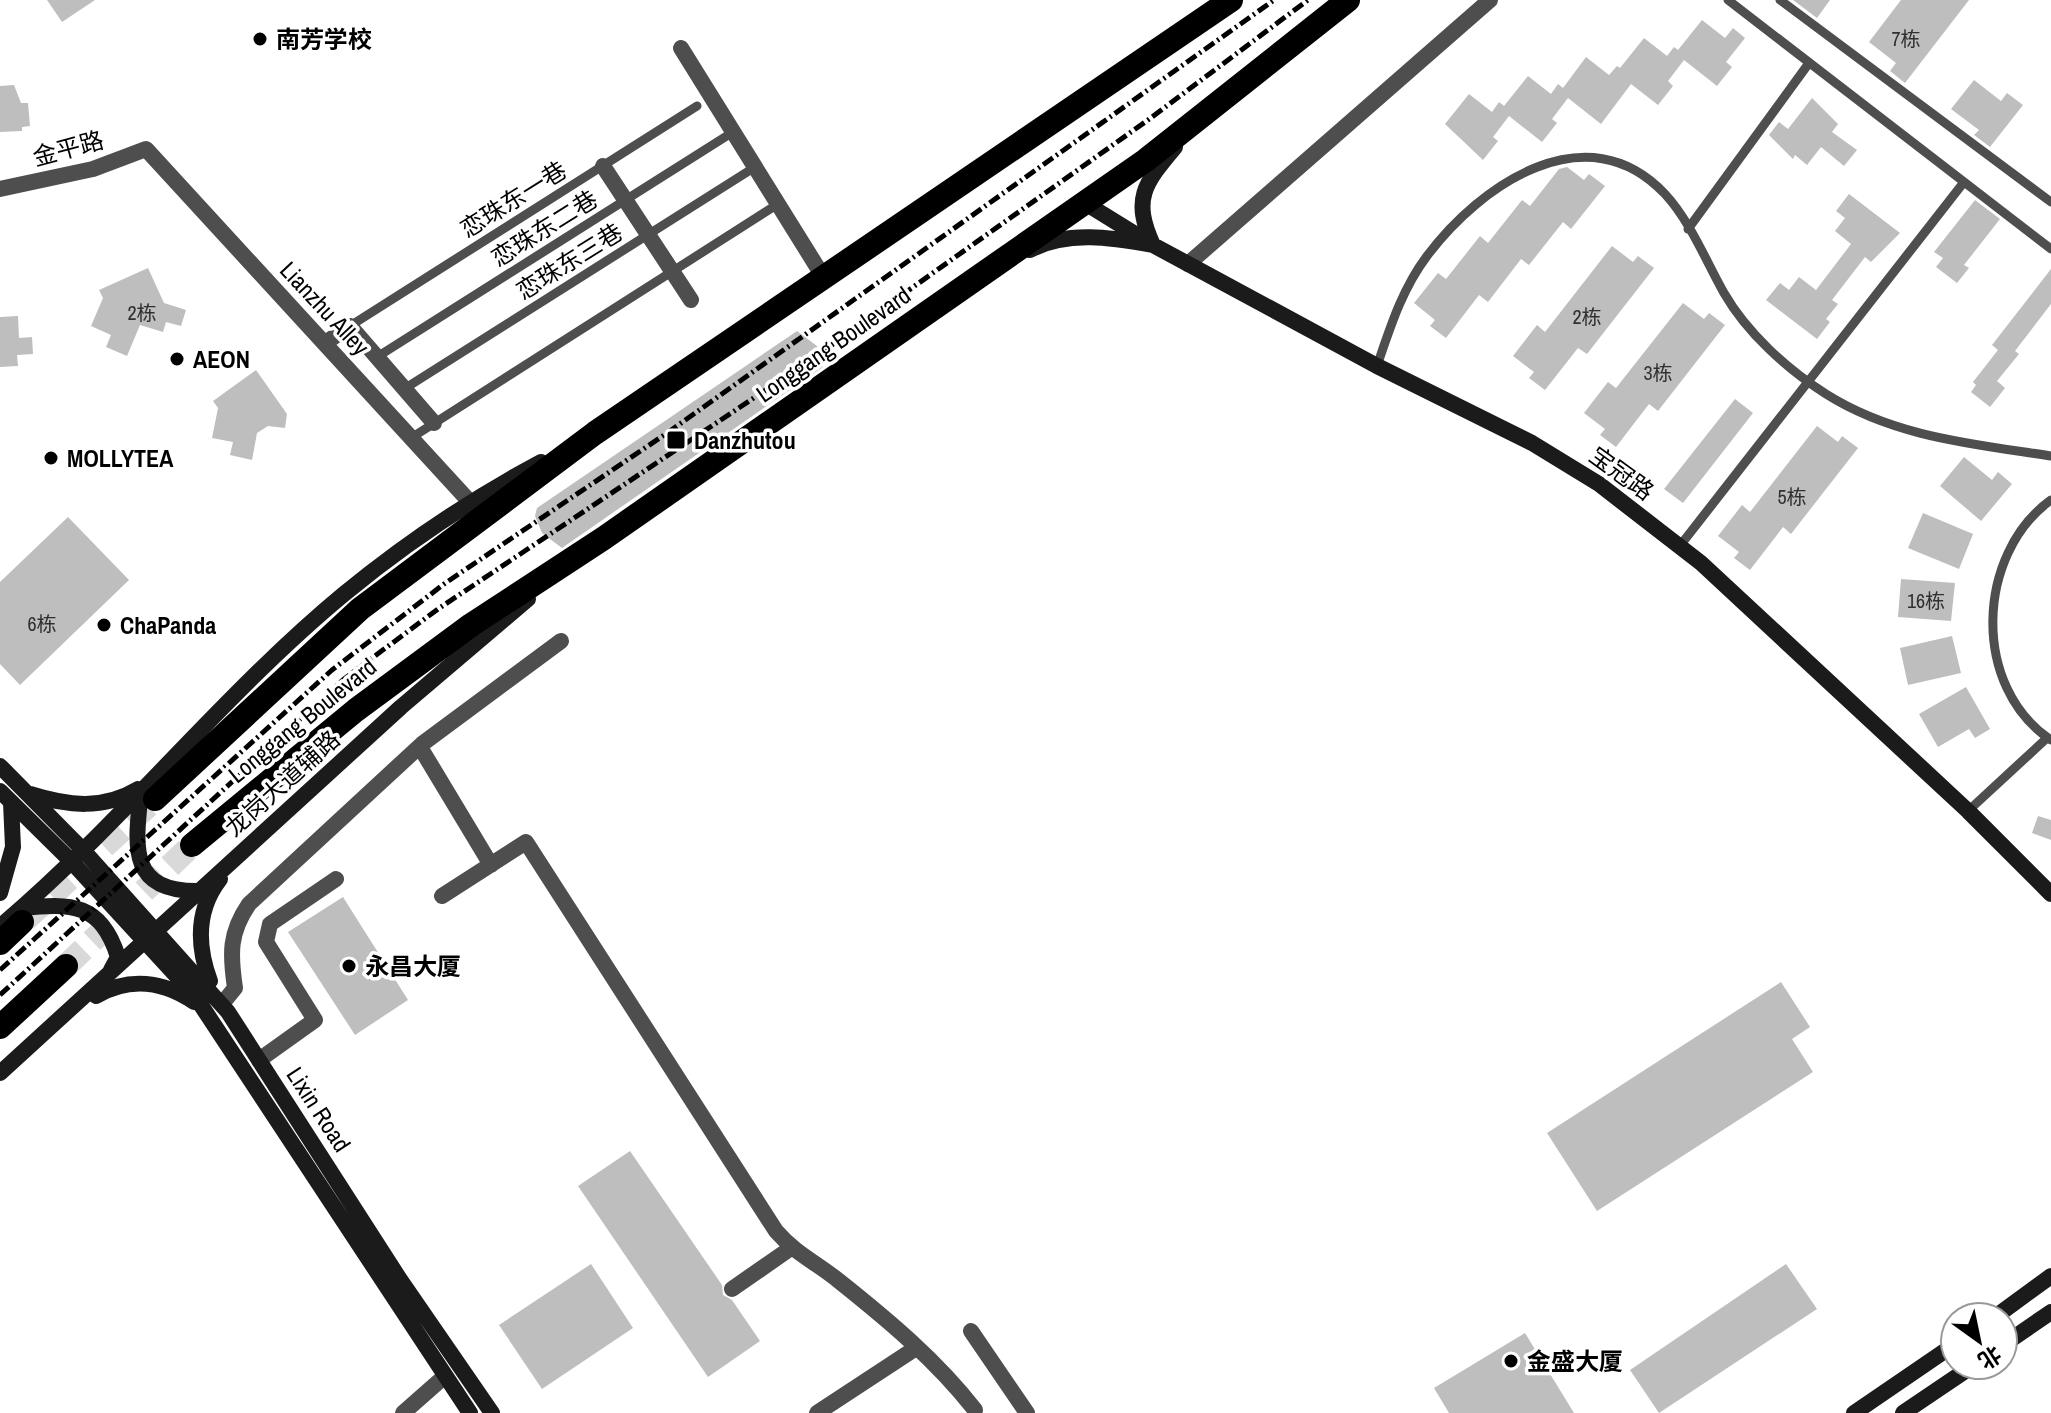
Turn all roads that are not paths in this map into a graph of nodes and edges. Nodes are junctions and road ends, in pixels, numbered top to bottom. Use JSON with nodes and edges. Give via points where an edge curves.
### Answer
{"nodes":[{"id":1,"x":1231,"y":0,"type":"edge"},
{"id":2,"x":1348,"y":0,"type":"edge"},
{"id":3,"x":1490,"y":0,"type":"edge"},
{"id":4,"x":1728,"y":0,"type":"edge"},
{"id":5,"x":1780,"y":0,"type":"edge"},
{"id":6,"x":681,"y":48,"type":"dead end"},
{"id":7,"x":1809,"y":63,"type":"junction"},
{"id":8,"x":697,"y":106,"type":"dead end"},
{"id":9,"x":1201,"y":117,"type":"junction"},
{"id":10,"x":733,"y":132,"type":"junction"},
{"id":11,"x":146,"y":149,"type":"joint"},
{"id":12,"x":603,"y":166,"type":"junction"},
{"id":13,"x":755,"y":167,"type":"junction"},
{"id":14,"x":1964,"y":182,"type":"junction"},
{"id":15,"x":0,"y":189,"type":"edge"},
{"id":16,"x":625,"y":200,"type":"junction"},
{"id":17,"x":2051,"y":202,"type":"edge"},
{"id":18,"x":1085,"y":203,"type":"junction"},
{"id":19,"x":778,"y":204,"type":"junction"},
{"id":20,"x":1688,"y":229,"type":"junction"},
{"id":21,"x":648,"y":235,"type":"junction"},
{"id":22,"x":1153,"y":245,"type":"junction"},
{"id":23,"x":2051,"y":249,"type":"edge"},
{"id":24,"x":1188,"y":264,"type":"junction"},
{"id":25,"x":672,"y":271,"type":"junction"},
{"id":26,"x":979,"y":277,"type":"junction"},
{"id":27,"x":824,"y":278,"type":"junction"},
{"id":28,"x":691,"y":300,"type":"dead end"},
{"id":29,"x":350,"y":326,"type":"junction"},
{"id":30,"x":325,"y":343,"type":"junction"},
{"id":31,"x":377,"y":357,"type":"junction"},
{"id":32,"x":1377,"y":366,"type":"junction"},
{"id":33,"x":1808,"y":381,"type":"junction"},
{"id":34,"x":404,"y":389,"type":"junction"},
{"id":35,"x":434,"y":423,"type":"junction"},
{"id":36,"x":595,"y":433,"type":"junction"},
{"id":37,"x":411,"y":438,"type":"junction"},
{"id":38,"x":2051,"y":456,"type":"edge"},
{"id":39,"x":2051,"y":500,"type":"edge"},
{"id":40,"x":469,"y":501,"type":"junction"},
{"id":41,"x":604,"y":538,"type":"junction"},
{"id":42,"x":1679,"y":547,"type":"junction"},
{"id":43,"x":561,"y":641,"type":"dead end"},
{"id":44,"x":2049,"y":739,"type":"edge"},
{"id":45,"x":420,"y":747,"type":"junction"},
{"id":46,"x":0,"y":766,"type":"edge"},
{"id":47,"x":150,"y":790,"type":"junction"},
{"id":48,"x":27,"y":794,"type":"junction"},
{"id":49,"x":6,"y":797,"type":"edge"},
{"id":50,"x":1968,"y":811,"type":"junction"},
{"id":51,"x":192,"y":845,"type":"tunnel mouth"},
{"id":52,"x":77,"y":855,"type":"junction"},
{"id":53,"x":236,"y":858,"type":"junction"},
{"id":54,"x":491,"y":865,"type":"junction"},
{"id":55,"x":336,"y":879,"type":"dead end"},
{"id":56,"x":199,"y":891,"type":"junction"},
{"id":57,"x":0,"y":893,"type":"edge"},
{"id":58,"x":2051,"y":894,"type":"edge"},
{"id":59,"x":442,"y":896,"type":"dead end"},
{"id":60,"x":15,"y":919,"type":"edge"},
{"id":61,"x":151,"y":936,"type":"junction"},
{"id":62,"x":0,"y":943,"type":"edge"},
{"id":63,"x":66,"y":966,"type":"tunnel mouth"},
{"id":64,"x":104,"y":981,"type":"junction"},
{"id":65,"x":214,"y":1002,"type":"junction"},
{"id":66,"x":74,"y":1008,"type":"junction"},
{"id":67,"x":0,"y":1027,"type":"edge"},
{"id":68,"x":259,"y":1060,"type":"junction"},
{"id":69,"x":0,"y":1073,"type":"edge"},
{"id":70,"x":791,"y":1248,"type":"junction"},
{"id":71,"x":2051,"y":1276,"type":"edge"},
{"id":72,"x":392,"y":1283,"type":"junction"},
{"id":73,"x":732,"y":1289,"type":"dead end"},
{"id":74,"x":2017,"y":1301,"type":"edge"},
{"id":75,"x":2051,"y":1312,"type":"edge"},
{"id":76,"x":971,"y":1331,"type":"dead end"},
{"id":77,"x":2019,"y":1334,"type":"edge"},
{"id":78,"x":916,"y":1348,"type":"junction"},
{"id":79,"x":1939,"y":1355,"type":"edge"},
{"id":80,"x":445,"y":1376,"type":"junction"},
{"id":81,"x":1950,"y":1381,"type":"edge"},
{"id":82,"x":975,"y":1410,"type":"dead end"},
{"id":83,"x":403,"y":1413,"type":"edge"},
{"id":84,"x":470,"y":1413,"type":"edge"},
{"id":85,"x":492,"y":1413,"type":"edge"},
{"id":86,"x":817,"y":1413,"type":"edge"},
{"id":87,"x":1027,"y":1413,"type":"edge"},
{"id":88,"x":1854,"y":1413,"type":"edge"},
{"id":89,"x":1903,"y":1413,"type":"edge"}],
"edges":[{"from":1,"to":27,"type":"highway","name":"Longgang Boulevard"},
{"from":2,"to":9,"type":"highway","name":"Longgang Boulevard"},
{"from":3,"to":24,"type":"street"},
{"from":4,"to":7,"type":"lane"},
{"from":5,"to":17,"type":"lane"},
{"from":6,"to":10,"type":"street"},
{"from":7,"to":14,"type":"lane"},
{"from":7,"to":20,"type":"lane"},
{"from":8,"to":12,"type":"lane","name":"恋珠东一巷"},
{"from":9,"to":18,"type":"highway","name":"Longgang Boulevard"},
{"from":9,"to":22,"type":"street","via":[[1148,181],[1142,219]]},
{"from":10,"to":13,"type":"street"},
{"from":10,"to":16,"type":"lane","name":"恋珠东二巷"},
{"from":11,"to":15,"type":"street","name":"金平路","via":[[93,169]]},
{"from":11,"to":30,"type":"street","name":"Lianzhu Alley"},
{"from":12,"to":16,"type":"street"},
{"from":12,"to":29,"type":"lane","name":"恋珠东一巷"},
{"from":13,"to":19,"type":"street"},
{"from":13,"to":21,"type":"lane","name":"恋珠东三巷"},
{"from":14,"to":23,"type":"lane"},
{"from":14,"to":33,"type":"lane"},
{"from":16,"to":21,"type":"street"},
{"from":16,"to":31,"type":"lane","name":"恋珠东二巷"},
{"from":18,"to":22,"type":"street","name":"宝冠路"},
{"from":18,"to":26,"type":"highway","name":"Longgang Boulevard"},
{"from":19,"to":25,"type":"lane"},
{"from":19,"to":27,"type":"street"},
{"from":20,"to":32,"type":"lane","via":[[1665,194],[1632,169],[1592,158],[1551,160],[1512,176],[1465,212],[1426,257],[1396,309]]},
{"from":20,"to":33,"type":"lane","via":[[1726,296],[1755,334]]},
{"from":21,"to":25,"type":"street"},
{"from":21,"to":34,"type":"lane","name":"恋珠东三巷"},
{"from":22,"to":24,"type":"street","name":"宝冠路"},
{"from":22,"to":26,"type":"street","via":[[1067,238],[1039,245]]},
{"from":24,"to":32,"type":"street","name":"宝冠路"},
{"from":25,"to":28,"type":"street"},
{"from":25,"to":35,"type":"lane"},
{"from":26,"to":41,"type":"highway","name":"Longgang Boulevard"},
{"from":27,"to":36,"type":"highway","name":"Longgang Boulevard"},
{"from":29,"to":30,"type":"street"},
{"from":29,"to":31,"type":"street"},
{"from":30,"to":37,"type":"street","name":"Lianzhu Alley"},
{"from":31,"to":34,"type":"street"},
{"from":32,"to":42,"type":"street","name":"宝冠路","via":[[1546,451],[1599,484]]},
{"from":33,"to":38,"type":"lane","via":[[1866,416],[1909,432]]},
{"from":33,"to":42,"type":"lane"},
{"from":34,"to":35,"type":"street"},
{"from":35,"to":37,"type":"lane"},
{"from":36,"to":40,"type":"street"},
{"from":36,"to":47,"type":"highway","name":"Longgang Boulevard","via":[[360,609]]},
{"from":37,"to":40,"type":"street","name":"Lianzhu Alley"},
{"from":39,"to":44,"type":"lane","via":[[2024,526],[2009,551],[1993,607],[1993,637],[2005,679],[2027,717]]},
{"from":40,"to":47,"type":"street","via":[[342,596]]},
{"from":41,"to":51,"type":"highway","name":"Longgang Boulevard","via":[[471,625],[356,710]]},
{"from":41,"to":53,"type":"street","name":"龙岗大道辅路","via":[[401,707]]},
{"from":42,"to":50,"type":"street","name":"宝冠路"},
{"from":43,"to":45,"type":"street"},
{"from":44,"to":50,"type":"lane"},
{"from":45,"to":54,"type":"street"},
{"from":45,"to":65,"type":"street","via":[[249,904],[230,946],[235,988]]},
{"from":46,"to":48,"type":"street"},
{"from":47,"to":48,"type":"street","via":[[82,805]]},
{"from":47,"to":52,"type":"street"},
{"from":47,"to":56,"type":"street","via":[[138,852],[146,872],[159,886]]},
{"from":48,"to":52,"type":"street"},
{"from":49,"to":52,"type":"street"},
{"from":49,"to":57,"type":"street","via":[[13,847]]},
{"from":50,"to":58,"type":"street","name":"宝冠路"},
{"from":52,"to":60,"type":"street"},
{"from":52,"to":61,"type":"street","name":"Lixin Road"},
{"from":53,"to":56,"type":"street","name":"龙岗大道辅路"},
{"from":53,"to":65,"type":"street","via":[[214,886],[200,926],[202,960]]},
{"from":54,"to":59,"type":"street"},
{"from":54,"to":70,"type":"street","via":[[526,842],[747,1190]]},
{"from":55,"to":68,"type":"street","via":[[270,924],[266,942],[315,1020]]},
{"from":56,"to":61,"type":"street","name":"龙岗大道辅路"},
{"from":60,"to":62,"type":"highway"},
{"from":60,"to":64,"type":"street","via":[[47,906],[92,914],[110,931],[118,957]]},
{"from":61,"to":64,"type":"street","name":"龙岗大道辅路"},
{"from":61,"to":65,"type":"street","name":"Lixin Road"},
{"from":63,"to":67,"type":"highway"},
{"from":64,"to":66,"type":"street","name":"龙岗大道辅路"},
{"from":65,"to":66,"type":"street","via":[[153,983],[128,983]]},
{"from":65,"to":68,"type":"street","name":"Lixin Road"},
{"from":65,"to":72,"type":"street","name":"Lixin Road"},
{"from":66,"to":69,"type":"street","name":"龙岗大道辅路"},
{"from":68,"to":72,"type":"street","name":"Lixin Road"},
{"from":70,"to":73,"type":"street"},
{"from":70,"to":78,"type":"street","via":[[836,1278]]},
{"from":71,"to":74,"type":"street"},
{"from":72,"to":80,"type":"street","name":"Lixin Road"},
{"from":72,"to":85,"type":"street","name":"Lixin Road"},
{"from":75,"to":77,"type":"street"},
{"from":76,"to":87,"type":"street"},
{"from":78,"to":82,"type":"street","via":[[947,1374]]},
{"from":78,"to":86,"type":"street"},
{"from":79,"to":88,"type":"street"},
{"from":80,"to":83,"type":"street"},
{"from":80,"to":84,"type":"street","name":"Lixin Road"},
{"from":81,"to":89,"type":"street"}]}
